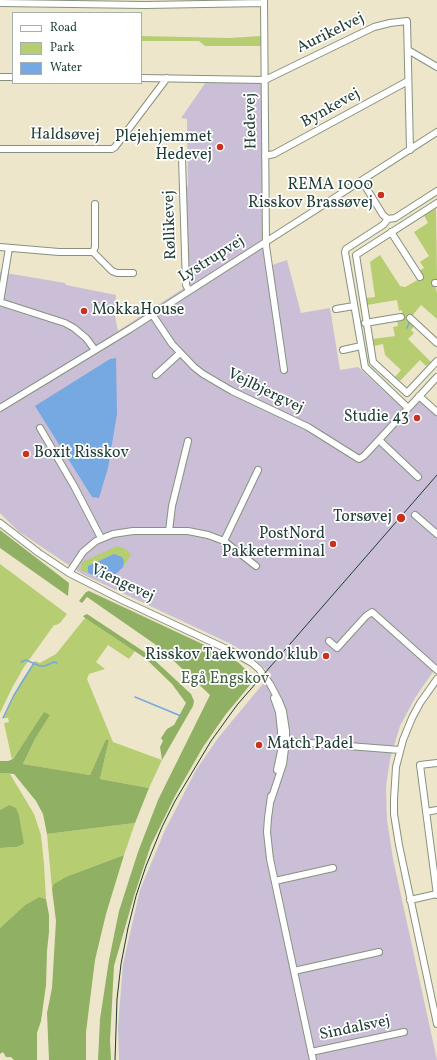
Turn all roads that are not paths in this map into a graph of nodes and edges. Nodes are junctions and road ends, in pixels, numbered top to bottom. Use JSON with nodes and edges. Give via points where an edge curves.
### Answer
{"nodes":[{"id":1,"x":86,"y":2,"type":"edge"},
{"id":2,"x":145,"y":2,"type":"edge"},
{"id":3,"x":204,"y":2,"type":"edge"},
{"id":4,"x":264,"y":2,"type":"edge"},
{"id":5,"x":0,"y":3,"type":"edge"},
{"id":6,"x":408,"y":50,"type":"junction"},
{"id":7,"x":437,"y":68,"type":"edge"},
{"id":8,"x":0,"y":77,"type":"edge"},
{"id":9,"x":12,"y":77,"type":"edge"},
{"id":10,"x":142,"y":78,"type":"edge"},
{"id":11,"x":167,"y":78,"type":"junction"},
{"id":12,"x":265,"y":80,"type":"junction"},
{"id":13,"x":408,"y":81,"type":"junction"},
{"id":14,"x":437,"y":132,"type":"edge"},
{"id":15,"x":0,"y":149,"type":"edge"},
{"id":16,"x":410,"y":150,"type":"junction"},
{"id":17,"x":265,"y":156,"type":"junction"},
{"id":18,"x":182,"y":158,"type":"dead end"},
{"id":19,"x":362,"y":181,"type":"junction"},
{"id":20,"x":437,"y":191,"type":"edge"},
{"id":21,"x":437,"y":203,"type":"edge"},
{"id":22,"x":95,"y":204,"type":"dead end"},
{"id":23,"x":414,"y":206,"type":"junction"},
{"id":24,"x":419,"y":214,"type":"junction"},
{"id":25,"x":388,"y":219,"type":"junction"},
{"id":26,"x":392,"y":232,"type":"junction"},
{"id":27,"x":366,"y":237,"type":"junction"},
{"id":28,"x":266,"y":242,"type":"junction"},
{"id":29,"x":371,"y":245,"type":"junction"},
{"id":30,"x":0,"y":247,"type":"edge"},
{"id":31,"x":9,"y":248,"type":"junction"},
{"id":32,"x":93,"y":252,"type":"junction"},
{"id":33,"x":133,"y":273,"type":"dead end"},
{"id":34,"x":420,"y":277,"type":"dead end"},
{"id":35,"x":189,"y":291,"type":"junction"},
{"id":36,"x":0,"y":302,"type":"edge"},
{"id":37,"x":354,"y":306,"type":"junction"},
{"id":38,"x":336,"y":309,"type":"dead end"},
{"id":39,"x":152,"y":314,"type":"junction"},
{"id":40,"x":401,"y":317,"type":"dead end"},
{"id":41,"x":410,"y":318,"type":"dead end"},
{"id":42,"x":367,"y":323,"type":"junction"},
{"id":43,"x":357,"y":324,"type":"junction"},
{"id":44,"x":437,"y":343,"type":"edge"},
{"id":45,"x":361,"y":346,"type":"junction"},
{"id":46,"x":95,"y":350,"type":"junction"},
{"id":47,"x":343,"y":350,"type":"dead end"},
{"id":48,"x":180,"y":353,"type":"junction"},
{"id":49,"x":437,"y":361,"type":"edge"},
{"id":50,"x":284,"y":370,"type":"dead end"},
{"id":51,"x":156,"y":374,"type":"dead end"},
{"id":52,"x":390,"y":377,"type":"junction"},
{"id":53,"x":437,"y":377,"type":"edge"},
{"id":54,"x":383,"y":385,"type":"junction"},
{"id":55,"x":419,"y":396,"type":"junction"},
{"id":56,"x":0,"y":408,"type":"edge"},
{"id":57,"x":408,"y":408,"type":"junction"},
{"id":58,"x":437,"y":412,"type":"edge"},
{"id":59,"x":40,"y":428,"type":"dead end"},
{"id":60,"x":379,"y":440,"type":"junction"},
{"id":61,"x":188,"y":441,"type":"dead end"},
{"id":62,"x":258,"y":470,"type":"dead end"},
{"id":63,"x":418,"y":476,"type":"dead end"},
{"id":64,"x":415,"y":515,"type":"dead end"},
{"id":65,"x":0,"y":523,"type":"edge"},
{"id":66,"x":169,"y":531,"type":"junction"},
{"id":67,"x":437,"y":534,"type":"edge"},
{"id":68,"x":101,"y":538,"type":"junction"},
{"id":69,"x":224,"y":541,"type":"junction"},
{"id":70,"x":256,"y":566,"type":"dead end"},
{"id":71,"x":69,"y":573,"type":"junction"},
{"id":72,"x":329,"y":641,"type":"dead end"},
{"id":73,"x":437,"y":670,"type":"edge"},
{"id":74,"x":437,"y":679,"type":"edge"},
{"id":75,"x":284,"y":741,"type":"junction"},
{"id":76,"x":400,"y":750,"type":"junction"},
{"id":77,"x":437,"y":763,"type":"edge"},
{"id":78,"x":437,"y":810,"type":"edge"},
{"id":79,"x":426,"y":812,"type":"junction"},
{"id":80,"x":333,"y":868,"type":"dead end"},
{"id":81,"x":275,"y":881,"type":"junction"},
{"id":82,"x":437,"y":894,"type":"edge"},
{"id":83,"x":410,"y":900,"type":"junction"},
{"id":84,"x":379,"y":952,"type":"dead end"},
{"id":85,"x":294,"y":971,"type":"junction"},
{"id":86,"x":437,"y":1024,"type":"edge"},
{"id":87,"x":404,"y":1032,"type":"dead end"},
{"id":88,"x":312,"y":1052,"type":"junction"},
{"id":89,"x":313,"y":1060,"type":"edge"}],
"edges":[{"from":1,"to":2,"type":"street"},
{"from":1,"to":5,"type":"street"},
{"from":2,"to":3,"type":"street"},
{"from":3,"to":4,"type":"street"},
{"from":4,"to":12,"type":"street","name":"Hedevej"},
{"from":6,"to":7,"type":"street"},
{"from":6,"to":12,"type":"street","name":"Aurikelvej","via":[[407,21],[390,23],[374,27]]},
{"from":6,"to":13,"type":"street"},
{"from":8,"to":9,"type":"street"},
{"from":10,"to":11,"type":"street"},
{"from":11,"to":12,"type":"street"},
{"from":11,"to":15,"type":"street","name":"Haldsøvej","via":[[112,149]]},
{"from":12,"to":17,"type":"street","name":"Hedevej"},
{"from":13,"to":16,"type":"street"},
{"from":13,"to":17,"type":"street","name":"Bynkevej","via":[[274,154]]},
{"from":14,"to":16,"type":"street","name":"Lystrupvej"},
{"from":16,"to":19,"type":"street","name":"Lystrupvej"},
{"from":17,"to":28,"type":"street","name":"Hedevej"},
{"from":18,"to":35,"type":"street","name":"Røllikevej","via":[[186,285]]},
{"from":19,"to":25,"type":"street"},
{"from":19,"to":28,"type":"street","name":"Lystrupvej"},
{"from":20,"to":23,"type":"street"},
{"from":21,"to":24,"type":"street"},
{"from":22,"to":32,"type":"street"},
{"from":23,"to":24,"type":"street"},
{"from":23,"to":25,"type":"street","via":[[395,218]]},
{"from":24,"to":26,"type":"street"},
{"from":25,"to":27,"type":"street","via":[[384,225]]},
{"from":26,"to":29,"type":"street"},
{"from":26,"to":34,"type":"street"},
{"from":27,"to":29,"type":"street"},
{"from":27,"to":37,"type":"street","via":[[345,251]]},
{"from":28,"to":35,"type":"street","name":"Lystrupvej"},
{"from":28,"to":50,"type":"street","name":"Hedevej"},
{"from":29,"to":42,"type":"street","via":[[356,255]]},
{"from":30,"to":31,"type":"street"},
{"from":31,"to":32,"type":"street"},
{"from":31,"to":36,"type":"street"},
{"from":32,"to":33,"type":"street","via":[[112,271]]},
{"from":35,"to":39,"type":"street","name":"Lystrupvej"},
{"from":36,"to":46,"type":"street","via":[[74,328]]},
{"from":37,"to":38,"type":"street"},
{"from":37,"to":43,"type":"street"},
{"from":39,"to":46,"type":"street","name":"Lystrupvej"},
{"from":39,"to":48,"type":"street","name":"Vejlbjergvej"},
{"from":40,"to":42,"type":"street"},
{"from":41,"to":44,"type":"street"},
{"from":42,"to":43,"type":"street"},
{"from":42,"to":52,"type":"street","via":[[373,362]]},
{"from":43,"to":45,"type":"street"},
{"from":45,"to":47,"type":"street"},
{"from":45,"to":54,"type":"street","via":[[366,368]]},
{"from":46,"to":56,"type":"street","name":"Lystrupvej"},
{"from":48,"to":51,"type":"street"},
{"from":48,"to":60,"type":"street","name":"Vejlbjergvej","via":[[215,382],[308,427],[359,458]]},
{"from":49,"to":52,"type":"street","via":[[407,393]]},
{"from":52,"to":54,"type":"street"},
{"from":53,"to":55,"type":"street"},
{"from":54,"to":57,"type":"street"},
{"from":55,"to":57,"type":"street"},
{"from":55,"to":58,"type":"street"},
{"from":57,"to":60,"type":"street"},
{"from":59,"to":68,"type":"street"},
{"from":60,"to":63,"type":"street"},
{"from":61,"to":66,"type":"street","via":[[172,506]]},
{"from":62,"to":69,"type":"street"},
{"from":64,"to":67,"type":"street"},
{"from":65,"to":71,"type":"street","name":"Viengevej"},
{"from":66,"to":68,"type":"street","via":[[121,532]]},
{"from":66,"to":69,"type":"street","via":[[198,532]]},
{"from":68,"to":71,"type":"street","via":[[90,544]]},
{"from":69,"to":70,"type":"street"},
{"from":71,"to":75,"type":"street","name":"Viengevej","via":[[241,656],[271,693]]},
{"from":72,"to":73,"type":"street","via":[[337,648],[372,612]]},
{"from":74,"to":76,"type":"street","via":[[412,718]]},
{"from":75,"to":76,"type":"street"},
{"from":75,"to":81,"type":"street","name":"Sindalsvej","via":[[283,764],[270,800],[267,832]]},
{"from":76,"to":83,"type":"street","via":[[394,784],[394,814]]},
{"from":77,"to":79,"type":"street","via":[[420,765]]},
{"from":78,"to":79,"type":"street"},
{"from":79,"to":82,"type":"street"},
{"from":80,"to":81,"type":"street"},
{"from":81,"to":85,"type":"street","name":"Sindalsvej"},
{"from":82,"to":83,"type":"street"},
{"from":83,"to":86,"type":"street"},
{"from":84,"to":85,"type":"street"},
{"from":85,"to":88,"type":"street","name":"Sindalsvej"},
{"from":87,"to":88,"type":"street","name":"Sindalsvej"},
{"from":88,"to":89,"type":"street","name":"Sindalsvej"}]}
